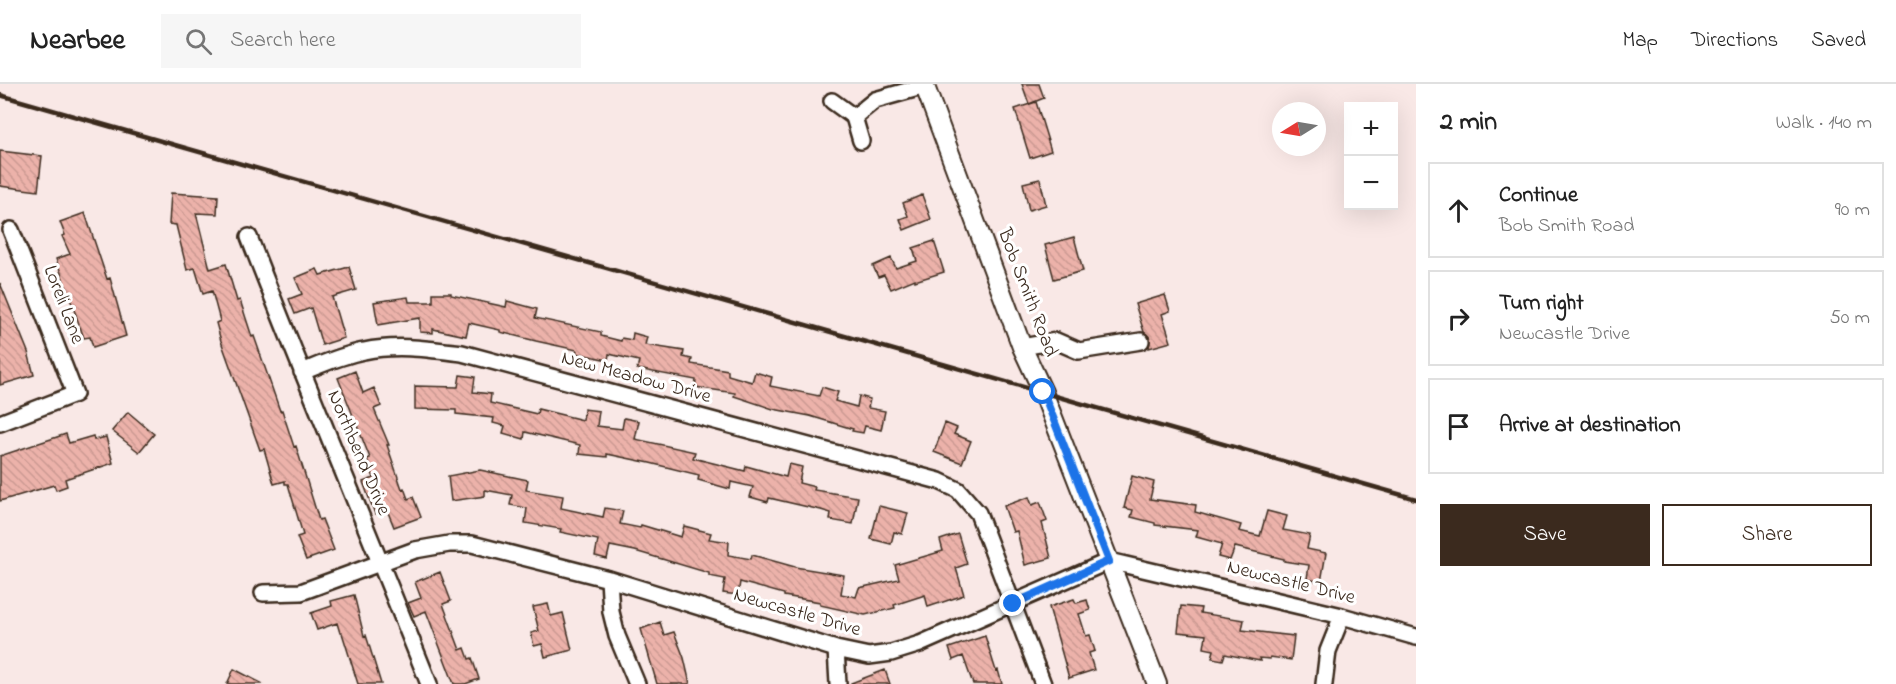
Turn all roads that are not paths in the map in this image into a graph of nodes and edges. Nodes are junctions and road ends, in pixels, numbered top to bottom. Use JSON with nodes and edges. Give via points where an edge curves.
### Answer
{"nodes":[{"id":1,"x":924,"y":85,"type":"edge"},
{"id":2,"x":832,"y":101,"type":"dead end"},
{"id":3,"x":854,"y":117,"type":"junction"},
{"id":4,"x":861,"y":141,"type":"dead end"},
{"id":5,"x":11,"y":230,"type":"dead end"},
{"id":6,"x":249,"y":237,"type":"dead end"},
{"id":7,"x":1142,"y":341,"type":"dead end"},
{"id":8,"x":1022,"y":348,"type":"junction"},
{"id":9,"x":302,"y":372,"type":"junction"},
{"id":10,"x":0,"y":423,"type":"edge"},
{"id":11,"x":1109,"y":561,"type":"junction"},
{"id":12,"x":381,"y":562,"type":"junction"},
{"id":13,"x":609,"y":579,"type":"junction"},
{"id":14,"x":263,"y":593,"type":"dead end"},
{"id":15,"x":1013,"y":604,"type":"junction"},
{"id":16,"x":1342,"y":616,"type":"junction"},
{"id":17,"x":1416,"y":637,"type":"edge"},
{"id":18,"x":836,"y":649,"type":"junction"},
{"id":19,"x":429,"y":684,"type":"edge"},
{"id":20,"x":637,"y":684,"type":"edge"},
{"id":21,"x":837,"y":684,"type":"edge"},
{"id":22,"x":1043,"y":684,"type":"edge"},
{"id":23,"x":1157,"y":684,"type":"edge"},
{"id":24,"x":1324,"y":684,"type":"edge"}],
"edges":[{"from":1,"to":3,"type":"street","via":[[875,100]]},
{"from":1,"to":8,"type":"street","name":"Bob Smith Road"},
{"from":2,"to":3,"type":"street"},
{"from":3,"to":4,"type":"street"},
{"from":5,"to":10,"type":"street","name":"Loreli Lane","via":[[75,394]]},
{"from":6,"to":9,"type":"street","name":"Northbend Drive"},
{"from":7,"to":8,"type":"street","via":[[1079,351],[1056,341]]},
{"from":8,"to":11,"type":"street","name":"Bob Smith Road"},
{"from":9,"to":12,"type":"street","name":"Northbend Drive"},
{"from":9,"to":15,"type":"street","name":"New Meadow Drive","via":[[384,348],[417,347],[462,353],[928,478],[958,490],[978,513]]},
{"from":11,"to":15,"type":"street","name":"Newcastle Drive"},
{"from":11,"to":16,"type":"street","name":"Newcastle Drive"},
{"from":11,"to":23,"type":"street","name":"Bob Smith Road"},
{"from":12,"to":13,"type":"street","name":"Newcastle Drive","via":[[414,550],[472,544]]},
{"from":12,"to":14,"type":"street","name":"Newcastle Drive","via":[[301,592]]},
{"from":12,"to":19,"type":"street","name":"Northbend Drive"},
{"from":13,"to":18,"type":"street","name":"Newcastle Drive"},
{"from":13,"to":20,"type":"street","via":[[617,636]]},
{"from":15,"to":18,"type":"street","name":"Newcastle Drive","via":[[891,653],[869,656]]},
{"from":15,"to":22,"type":"street"},
{"from":16,"to":17,"type":"street","name":"Newcastle Drive"},
{"from":16,"to":24,"type":"street","via":[[1328,651]]},
{"from":18,"to":21,"type":"street"}]}
